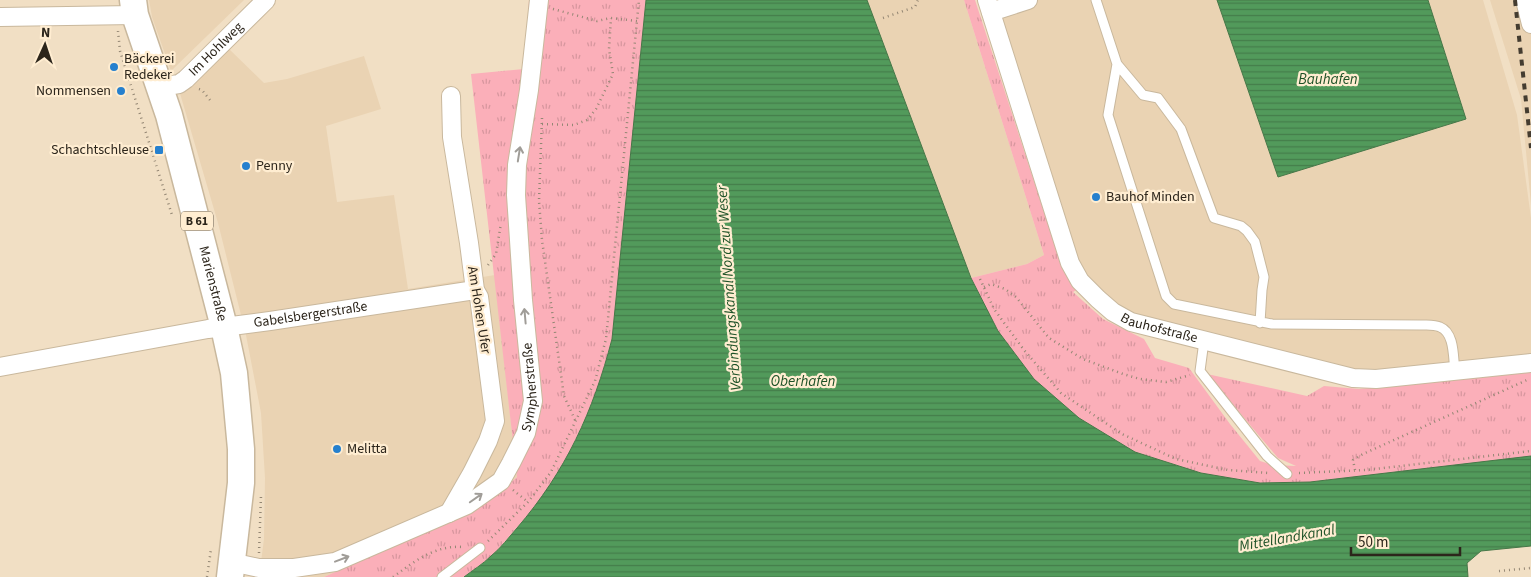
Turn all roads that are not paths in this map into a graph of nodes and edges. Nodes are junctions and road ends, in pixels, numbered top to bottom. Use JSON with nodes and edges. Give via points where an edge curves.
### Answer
{"nodes":[{"id":1,"x":266,"y":0,"type":"edge"},
{"id":2,"x":1028,"y":0,"type":"edge"},
{"id":3,"x":1096,"y":0,"type":"edge"},
{"id":4,"x":1525,"y":0,"type":"edge"},
{"id":5,"x":544,"y":5,"type":"edge"},
{"id":6,"x":989,"y":6,"type":"edge"},
{"id":7,"x":128,"y":11,"type":"edge"},
{"id":8,"x":0,"y":17,"type":"edge"},
{"id":9,"x":1531,"y":24,"type":"edge"},
{"id":10,"x":1117,"y":64,"type":"junction"},
{"id":11,"x":160,"y":87,"type":"junction"},
{"id":12,"x":451,"y":96,"type":"dead end"},
{"id":13,"x":475,"y":290,"type":"junction"},
{"id":14,"x":1260,"y":323,"type":"junction"},
{"id":15,"x":224,"y":326,"type":"junction"},
{"id":16,"x":1204,"y":341,"type":"junction"},
{"id":17,"x":1531,"y":363,"type":"edge"},
{"id":18,"x":0,"y":367,"type":"edge"},
{"id":19,"x":1455,"y":371,"type":"junction"},
{"id":20,"x":1287,"y":474,"type":"road end"},
{"id":21,"x":449,"y":513,"type":"junction"},
{"id":22,"x":480,"y":548,"type":"road end"},
{"id":23,"x":226,"y":573,"type":"edge"},
{"id":24,"x":442,"y":577,"type":"edge"}],
"edges":[{"from":1,"to":11,"type":"street","name":"Im Hohlweg","via":[[186,79],[179,84]]},
{"from":2,"to":6,"type":"street","name":"Bauhofstraße"},
{"from":3,"to":10,"type":"lane"},
{"from":4,"to":9,"type":"street"},
{"from":21,"to":5,"type":"street","name":"Sympherstraße","one_way":true,"via":[[467,505],[501,481],[526,433],[533,401],[516,195]]},
{"from":6,"to":16,"type":"street","name":"Bauhofstraße","via":[[1070,263],[1080,281],[1113,312],[1131,322]]},
{"from":7,"to":8,"type":"street"},
{"from":7,"to":11,"type":"main road","name":"Marienstraße","number":"B 61"},
{"from":10,"to":14,"type":"lane","via":[[1143,95],[1158,98],[1181,129],[1214,218],[1241,226],[1255,242],[1264,277]]},
{"from":10,"to":14,"type":"lane","via":[[1108,115],[1166,296],[1174,304]]},
{"from":11,"to":15,"type":"main road","name":"Marienstraße","number":"B 61"},
{"from":12,"to":13,"type":"street","name":"Am Hohen Ufer","via":[[452,137]]},
{"from":13,"to":15,"type":"street","name":"Gabelsbergerstraße"},
{"from":13,"to":21,"type":"street","name":"Am Hohen Ufer","via":[[479,297],[495,421],[488,441]]},
{"from":14,"to":19,"type":"lane","via":[[1440,327],[1451,340]]},
{"from":15,"to":18,"type":"street","name":"Gabelsbergerstraße"},
{"from":15,"to":23,"type":"main road","name":"Marienstraße","number":"B 61","via":[[234,373],[241,449],[241,483]]},
{"from":16,"to":19,"type":"street","name":"Bauhofstraße","via":[[1352,378]]},
{"from":16,"to":20,"type":"lane","via":[[1200,371],[1267,456]]},
{"from":17,"to":19,"type":"street","name":"Bauhofstraße"},
{"from":23,"to":21,"type":"street","name":"Sympherstraße","one_way":true,"via":[[335,562]]},
{"from":22,"to":24,"type":"lane"}]}
